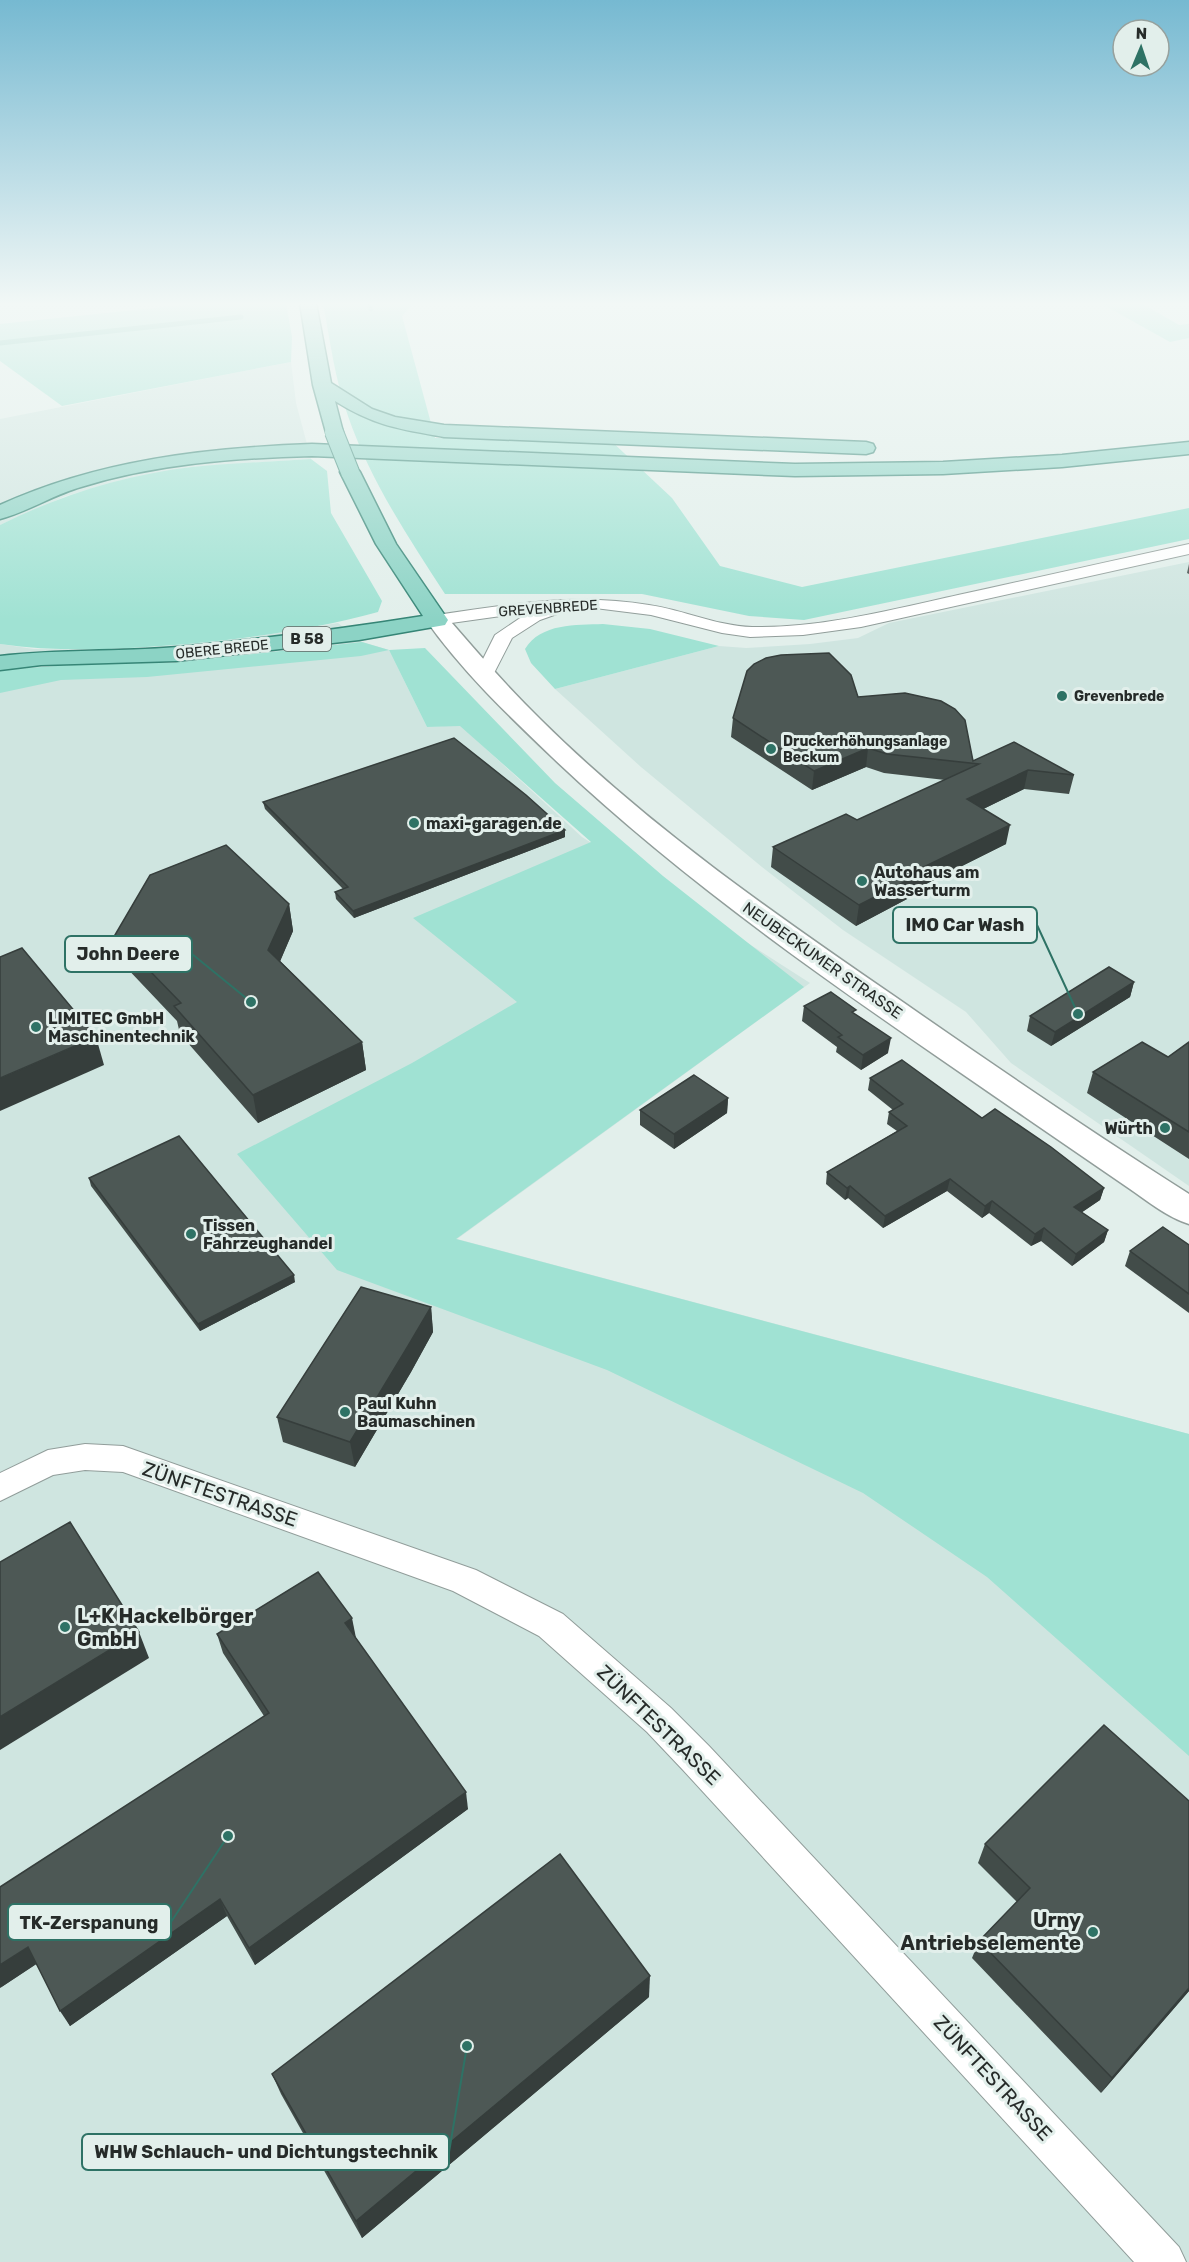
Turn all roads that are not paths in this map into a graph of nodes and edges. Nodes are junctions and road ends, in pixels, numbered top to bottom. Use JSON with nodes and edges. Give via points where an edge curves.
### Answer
{"nodes":[{"id":1,"x":328,"y":409,"type":"edge"},
{"id":2,"x":359,"y":409,"type":"edge"},
{"id":3,"x":1189,"y":447,"type":"edge"},
{"id":4,"x":881,"y":448,"type":"dead end"},
{"id":5,"x":940,"y":450,"type":"dead end"},
{"id":6,"x":0,"y":513,"type":"edge"},
{"id":7,"x":1189,"y":549,"type":"edge"},
{"id":8,"x":565,"y":605,"type":"junction"},
{"id":9,"x":437,"y":620,"type":"junction"},
{"id":10,"x":0,"y":651,"type":"edge"},
{"id":11,"x":41,"y":658,"type":"junction"},
{"id":12,"x":0,"y":663,"type":"edge"},
{"id":13,"x":484,"y":675,"type":"junction"},
{"id":14,"x":1189,"y":1211,"type":"edge"},
{"id":15,"x":0,"y":1488,"type":"edge"},
{"id":16,"x":1164,"y":2262,"type":"edge"}],
"edges":[{"from":1,"to":9,"type":"main road","bridge":true,"via":[[350,472],[386,544]]},
{"from":2,"to":4,"type":"main road","via":[[391,422],[444,431]]},
{"from":3,"to":5,"type":"main road"},
{"from":3,"to":6,"type":"main road","via":[[1062,461],[943,468],[795,470],[266,451],[134,468],[69,485]]},
{"from":7,"to":8,"type":"street","name":"GREVENBREDE","via":[[861,622],[803,630],[750,632],[651,610],[595,603]]},
{"from":8,"to":9,"type":"street","name":"GREVENBREDE"},
{"from":8,"to":13,"type":"street","via":[[534,616],[506,634]]},
{"from":9,"to":11,"type":"main road","name":"OBERE BREDE","number":"B 58","via":[[176,654]]},
{"from":9,"to":13,"type":"main road","name":"NEUBECKUMER STRASSE"},
{"from":10,"to":11,"type":"main road","name":"OBERE BREDE","number":"B 58"},
{"from":11,"to":12,"type":"main road","name":"OBERE BREDE","number":"B 58"},
{"from":13,"to":14,"type":"main road","name":"NEUBECKUMER STRASSE","via":[[586,775],[712,881],[964,1061]]},
{"from":15,"to":16,"type":"street","name":"ZÜNFTESTRASSE","via":[[48,1462],[85,1457],[123,1460],[464,1580],[551,1625],[696,1758]]}]}
